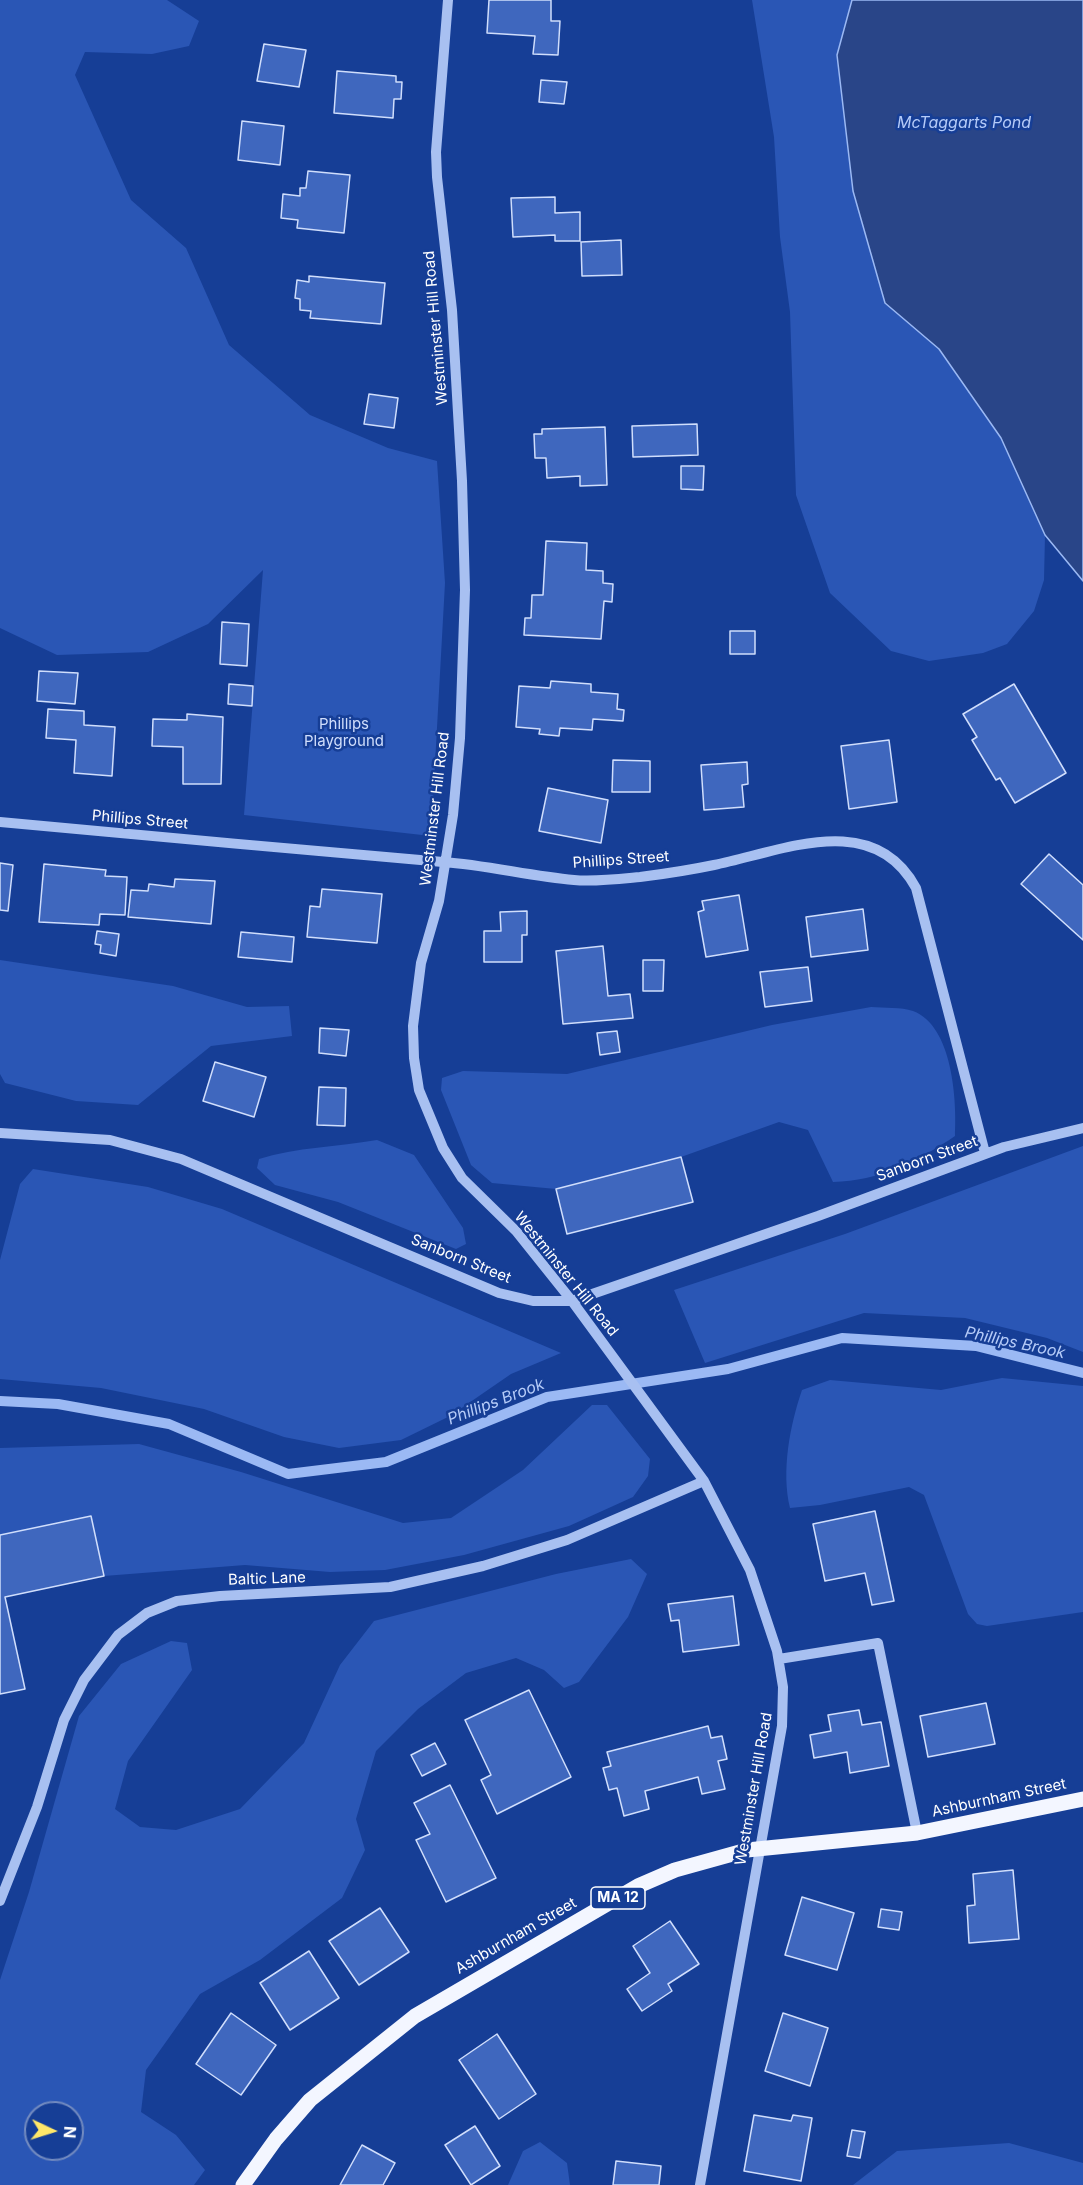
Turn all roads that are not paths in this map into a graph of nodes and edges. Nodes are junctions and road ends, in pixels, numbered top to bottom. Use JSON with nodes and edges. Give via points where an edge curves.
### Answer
{"nodes":[{"id":1,"x":448,"y":0,"type":"edge"},
{"id":2,"x":0,"y":822,"type":"edge"},
{"id":3,"x":444,"y":862,"type":"junction"},
{"id":4,"x":1083,"y":1128,"type":"edge"},
{"id":5,"x":0,"y":1133,"type":"edge"},
{"id":6,"x":985,"y":1153,"type":"junction"},
{"id":7,"x":572,"y":1301,"type":"junction"},
{"id":8,"x":704,"y":1481,"type":"junction"},
{"id":9,"x":780,"y":1659,"type":"junction"},
{"id":10,"x":1083,"y":1799,"type":"edge"},
{"id":11,"x":917,"y":1833,"type":"junction"},
{"id":12,"x":759,"y":1848,"type":"junction"},
{"id":13,"x":0,"y":1901,"type":"edge"},
{"id":14,"x":243,"y":2185,"type":"edge"},
{"id":15,"x":700,"y":2185,"type":"edge"}],
"edges":[{"from":1,"to":3,"type":"street","name":"Westminster Hill Road","via":[[437,177],[454,345],[465,590],[460,738]]},
{"from":2,"to":3,"type":"street","name":"Phillips Street"},
{"from":3,"to":6,"type":"street","name":"Phillips Street","via":[[576,881],[715,865],[814,841],[846,842],[879,851],[899,865],[916,888]]},
{"from":3,"to":7,"type":"street","name":"Westminster Hill Road","via":[[439,901],[420,963],[413,1026],[419,1090],[442,1148],[462,1178],[516,1231]]},
{"from":4,"to":6,"type":"street","name":"Sanborn Street"},
{"from":5,"to":7,"type":"street","name":"Sanborn Street","via":[[110,1140],[146,1148],[214,1172],[499,1293],[534,1301]]},
{"from":6,"to":7,"type":"street","name":"Sanborn Street"},
{"from":7,"to":8,"type":"street","name":"Westminster Hill Road"},
{"from":8,"to":9,"type":"street","name":"Westminster Hill Road","via":[[750,1570]]},
{"from":8,"to":13,"type":"street","name":"Baltic Lane","via":[[567,1540],[483,1566],[390,1587],[220,1596],[177,1601],[147,1613],[117,1635],[84,1680],[64,1720],[37,1807]]},
{"from":9,"to":11,"type":"street","via":[[878,1643]]},
{"from":9,"to":12,"type":"street","name":"Westminster Hill Road","via":[[782,1726]]},
{"from":10,"to":11,"type":"main road","name":"Ashburnham Street","number":"MA 12"},
{"from":11,"to":12,"type":"main road","name":"Ashburnham Street","number":"MA 12"},
{"from":12,"to":14,"type":"main road","name":"Ashburnham Street","number":"MA 12","via":[[675,1870],[638,1886],[415,2016],[310,2100]]},
{"from":12,"to":15,"type":"street","name":"Westminster Hill Road"}]}
